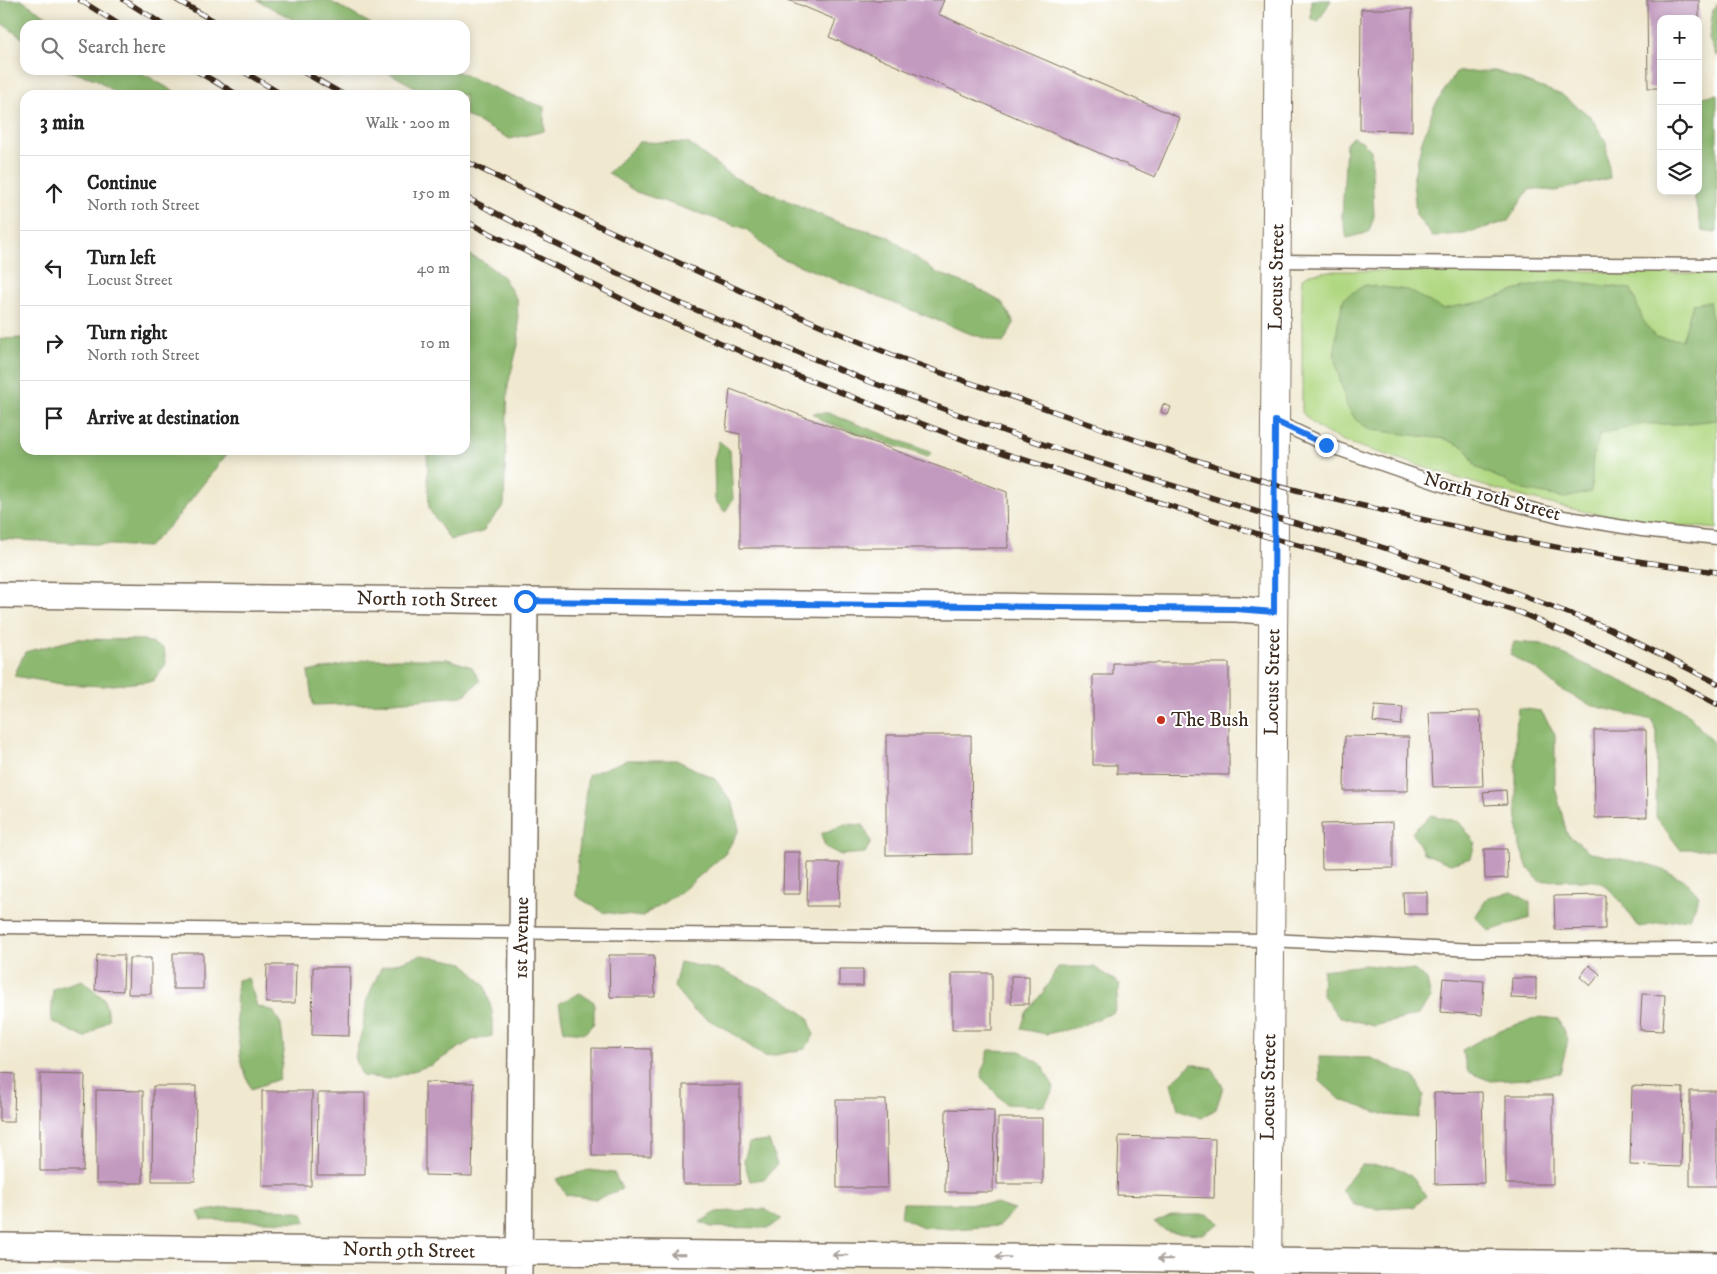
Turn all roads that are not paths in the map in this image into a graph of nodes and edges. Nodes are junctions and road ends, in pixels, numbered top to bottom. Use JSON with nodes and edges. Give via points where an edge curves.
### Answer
{"nodes":[{"id":1,"x":1279,"y":0,"type":"edge"},
{"id":2,"x":1277,"y":261,"type":"junction"},
{"id":3,"x":1717,"y":265,"type":"edge"},
{"id":4,"x":1275,"y":421,"type":"junction"},
{"id":5,"x":1717,"y":538,"type":"edge"},
{"id":6,"x":0,"y":595,"type":"edge"},
{"id":7,"x":525,"y":601,"type":"junction"},
{"id":8,"x":1274,"y":612,"type":"junction"},
{"id":9,"x":0,"y":927,"type":"edge"},
{"id":10,"x":522,"y":933,"type":"junction"},
{"id":11,"x":1270,"y":940,"type":"junction"},
{"id":12,"x":1717,"y":949,"type":"edge"},
{"id":13,"x":0,"y":1246,"type":"edge"},
{"id":14,"x":519,"y":1263,"type":"edge"},
{"id":15,"x":1717,"y":1265,"type":"edge"},
{"id":16,"x":1267,"y":1267,"type":"edge"}],
"edges":[{"from":1,"to":2,"type":"street","name":"Locust Street"},
{"from":2,"to":3,"type":"lane"},
{"from":2,"to":4,"type":"street","name":"Locust Street"},
{"from":4,"to":5,"type":"lane","name":"North 10th Street","via":[[1326,445],[1454,489],[1563,517]]},
{"from":4,"to":8,"type":"street","name":"Locust Street"},
{"from":6,"to":7,"type":"street","name":"North 10th Street"},
{"from":7,"to":8,"type":"street","name":"North 10th Street"},
{"from":7,"to":10,"type":"street","name":"1st Avenue"},
{"from":8,"to":11,"type":"street","name":"Locust Street"},
{"from":9,"to":10,"type":"lane"},
{"from":10,"to":11,"type":"lane"},
{"from":10,"to":14,"type":"street","name":"1st Avenue"},
{"from":11,"to":12,"type":"lane","via":[[1475,950]]},
{"from":11,"to":16,"type":"street","name":"Locust Street"},
{"from":13,"to":14,"type":"street","name":"North 9th Street"},
{"from":16,"to":14,"type":"street","name":"North 9th Street","one_way":true},
{"from":15,"to":16,"type":"street","name":"North 9th Street"}]}
